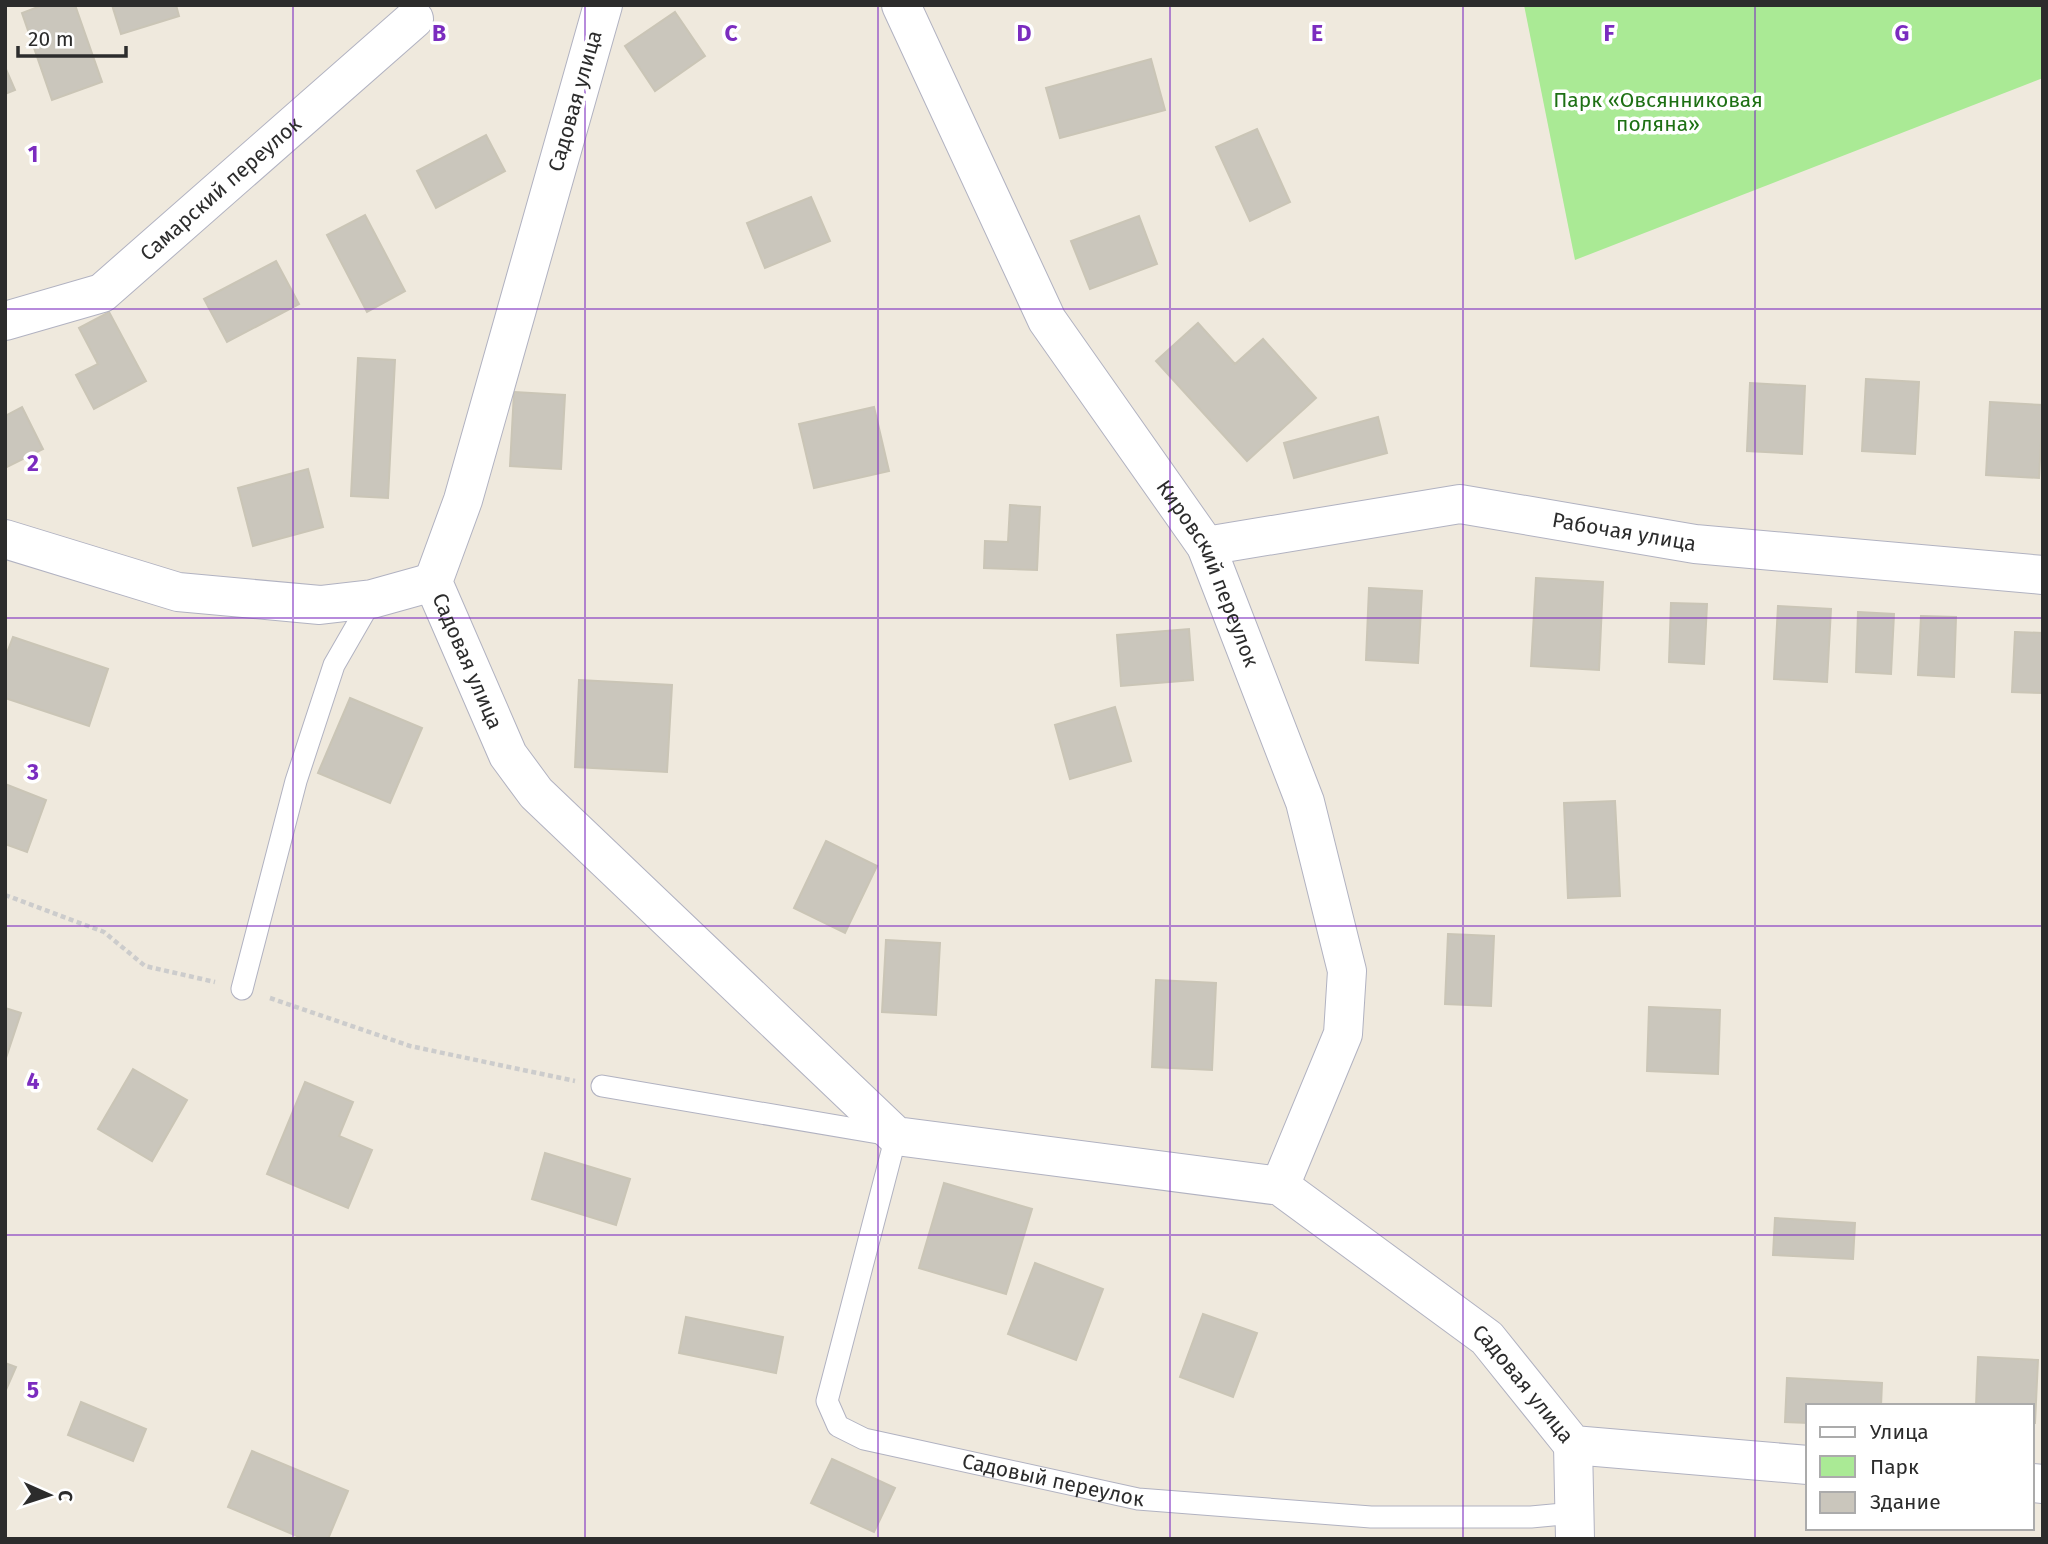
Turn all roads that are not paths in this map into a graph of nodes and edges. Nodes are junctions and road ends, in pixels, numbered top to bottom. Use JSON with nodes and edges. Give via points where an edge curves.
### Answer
{"nodes":[{"id":1,"x":603,"y":5,"type":"edge"},
{"id":2,"x":901,"y":5,"type":"edge"},
{"id":3,"x":414,"y":19,"type":"dead end"},
{"id":4,"x":5,"y":321,"type":"edge"},
{"id":5,"x":5,"y":539,"type":"edge"},
{"id":6,"x":1206,"y":546,"type":"junction"},
{"id":7,"x":2043,"y":575,"type":"edge"},
{"id":8,"x":433,"y":582,"type":"junction"},
{"id":9,"x":372,"y":599,"type":"junction"},
{"id":10,"x":242,"y":989,"type":"road end"},
{"id":11,"x":602,"y":1086,"type":"road end"},
{"id":12,"x":896,"y":1136,"type":"junction"},
{"id":13,"x":1280,"y":1186,"type":"junction"},
{"id":14,"x":1573,"y":1445,"type":"junction"},
{"id":15,"x":1806,"y":1465,"type":"edge"},
{"id":16,"x":1575,"y":1526,"type":"edge"}],
"edges":[{"from":1,"to":8,"type":"street","name":"Садовая улица","via":[[463,500]]},
{"from":2,"to":6,"type":"street","name":"Кировский переулок","via":[[1047,320]]},
{"from":3,"to":4,"type":"street","name":"Самарский переулок","via":[[102,293]]},
{"from":5,"to":9,"type":"street","via":[[177,592],[320,605]]},
{"from":6,"to":7,"type":"street","name":"Рабочая улица","via":[[1460,504],[1695,544]]},
{"from":6,"to":13,"type":"street","name":"Кировский переулок","via":[[1305,802],[1347,971],[1343,1034]]},
{"from":8,"to":9,"type":"street"},
{"from":8,"to":12,"type":"street","name":"Садовая улица","via":[[508,755],[537,793]]},
{"from":9,"to":10,"type":"lane","via":[[334,665],[296,781]]},
{"from":11,"to":12,"type":"lane"},
{"from":12,"to":13,"type":"street"},
{"from":12,"to":16,"type":"lane","name":"Садовый переулок","via":[[827,1401],[838,1426],[864,1438],[1138,1499],[1371,1517],[1531,1517]]},
{"from":13,"to":14,"type":"street","name":"Садовая улица","via":[[1486,1338]]},
{"from":14,"to":15,"type":"street","name":"Садовая улица"},
{"from":14,"to":16,"type":"street"}]}
